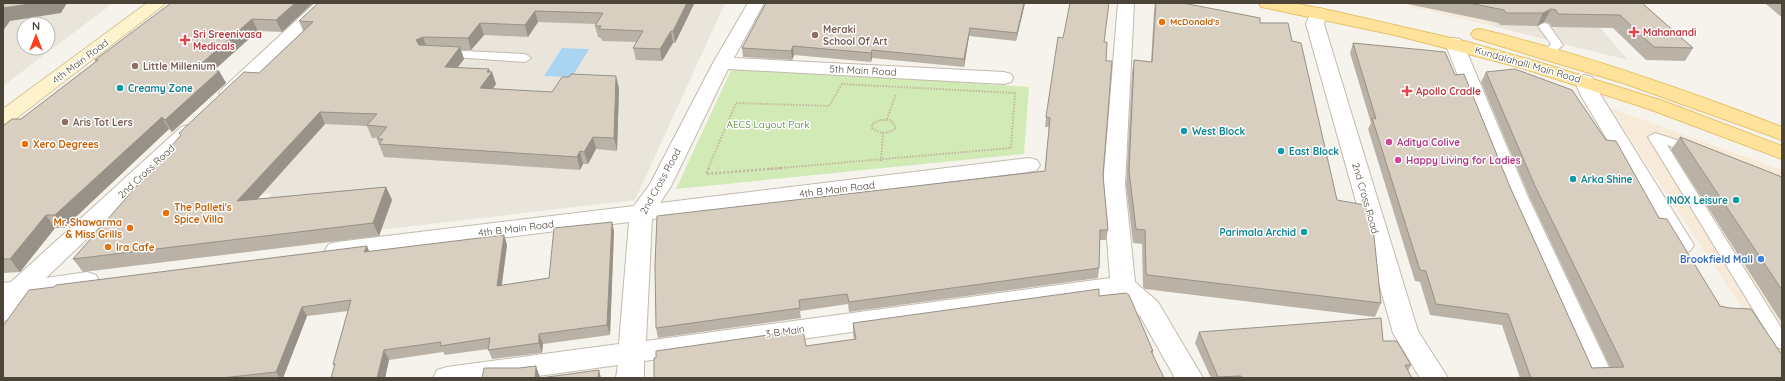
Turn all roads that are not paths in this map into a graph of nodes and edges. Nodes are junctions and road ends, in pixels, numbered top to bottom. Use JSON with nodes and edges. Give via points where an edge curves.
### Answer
{"nodes":[{"id":1,"x":158,"y":3,"type":"edge"},
{"id":2,"x":325,"y":3,"type":"edge"},
{"id":3,"x":756,"y":3,"type":"edge"},
{"id":4,"x":1126,"y":3,"type":"edge"},
{"id":5,"x":1267,"y":3,"type":"edge"},
{"id":6,"x":1342,"y":3,"type":"edge"},
{"id":7,"x":1318,"y":12,"type":"junction"},
{"id":8,"x":1544,"y":26,"type":"edge"},
{"id":9,"x":1454,"y":43,"type":"junction"},
{"id":10,"x":435,"y":53,"type":"edge"},
{"id":11,"x":1548,"y":53,"type":"junction"},
{"id":12,"x":525,"y":58,"type":"dead end"},
{"id":13,"x":722,"y":63,"type":"junction"},
{"id":14,"x":1004,"y":78,"type":"dead end"},
{"id":15,"x":1585,"y":81,"type":"junction"},
{"id":16,"x":3,"y":119,"type":"edge"},
{"id":17,"x":1782,"y":134,"type":"edge"},
{"id":18,"x":1782,"y":153,"type":"edge"},
{"id":19,"x":1706,"y":154,"type":"edge"},
{"id":20,"x":1029,"y":165,"type":"dead end"},
{"id":21,"x":641,"y":213,"type":"junction"},
{"id":22,"x":318,"y":253,"type":"edge"},
{"id":23,"x":1693,"y":262,"type":"edge"},
{"id":24,"x":105,"y":279,"type":"edge"},
{"id":25,"x":1123,"y":285,"type":"junction"},
{"id":26,"x":11,"y":291,"type":"edge"},
{"id":27,"x":3,"y":312,"type":"edge"},
{"id":28,"x":1782,"y":343,"type":"edge"},
{"id":29,"x":631,"y":352,"type":"junction"},
{"id":30,"x":447,"y":378,"type":"edge"},
{"id":31,"x":630,"y":378,"type":"edge"},
{"id":32,"x":1189,"y":378,"type":"edge"},
{"id":33,"x":1434,"y":378,"type":"edge"},
{"id":34,"x":1600,"y":378,"type":"edge"}],
"edges":[{"from":1,"to":16,"type":"street","name":"4th Main Road"},
{"from":2,"to":26,"type":"street","name":"2nd Cross Road"},
{"from":3,"to":13,"type":"street","name":"2nd Cross Road"},
{"from":4,"to":25,"type":"street","via":[[1114,185]]},
{"from":5,"to":7,"type":"main road","name":"Kundalahalli Main Road"},
{"from":6,"to":11,"type":"main road","name":"Kundalahalli Main Road"},
{"from":7,"to":9,"type":"main road","name":"Kundalahalli Main Road"},
{"from":7,"to":33,"type":"street","name":"2nd Cross Road","via":[[1316,24],[1406,332]]},
{"from":8,"to":11,"type":"lane","via":[[1557,45]]},
{"from":9,"to":15,"type":"main road","name":"Kundalahalli Main Road"},
{"from":9,"to":34,"type":"street","via":[[1517,197]]},
{"from":10,"to":12,"type":"lane"},
{"from":11,"to":17,"type":"main road","name":"Kundalahalli Main Road","via":[[1654,86]]},
{"from":13,"to":14,"type":"street","name":"5th Main Road","via":[[901,80]]},
{"from":13,"to":21,"type":"street","name":"2nd Cross Road","via":[[660,186]]},
{"from":15,"to":18,"type":"main road","name":"Kundalahalli Main Road","via":[[1732,132]]},
{"from":15,"to":23,"type":"street","via":[[1590,94]]},
{"from":19,"to":28,"type":"lane","via":[[1655,137]]},
{"from":20,"to":21,"type":"street","name":"4th B Main Road"},
{"from":21,"to":22,"type":"street","name":"4th B Main Road"},
{"from":21,"to":29,"type":"street","name":"2nd Cross Road"},
{"from":24,"to":26,"type":"street"},
{"from":25,"to":29,"type":"street","name":"3 B Main"},
{"from":25,"to":32,"type":"street","via":[[1149,309]]},
{"from":26,"to":27,"type":"street","name":"2nd Cross Road"},
{"from":29,"to":30,"type":"street","name":"3 B Main"},
{"from":29,"to":31,"type":"street","name":"2nd Cross Road"}]}
